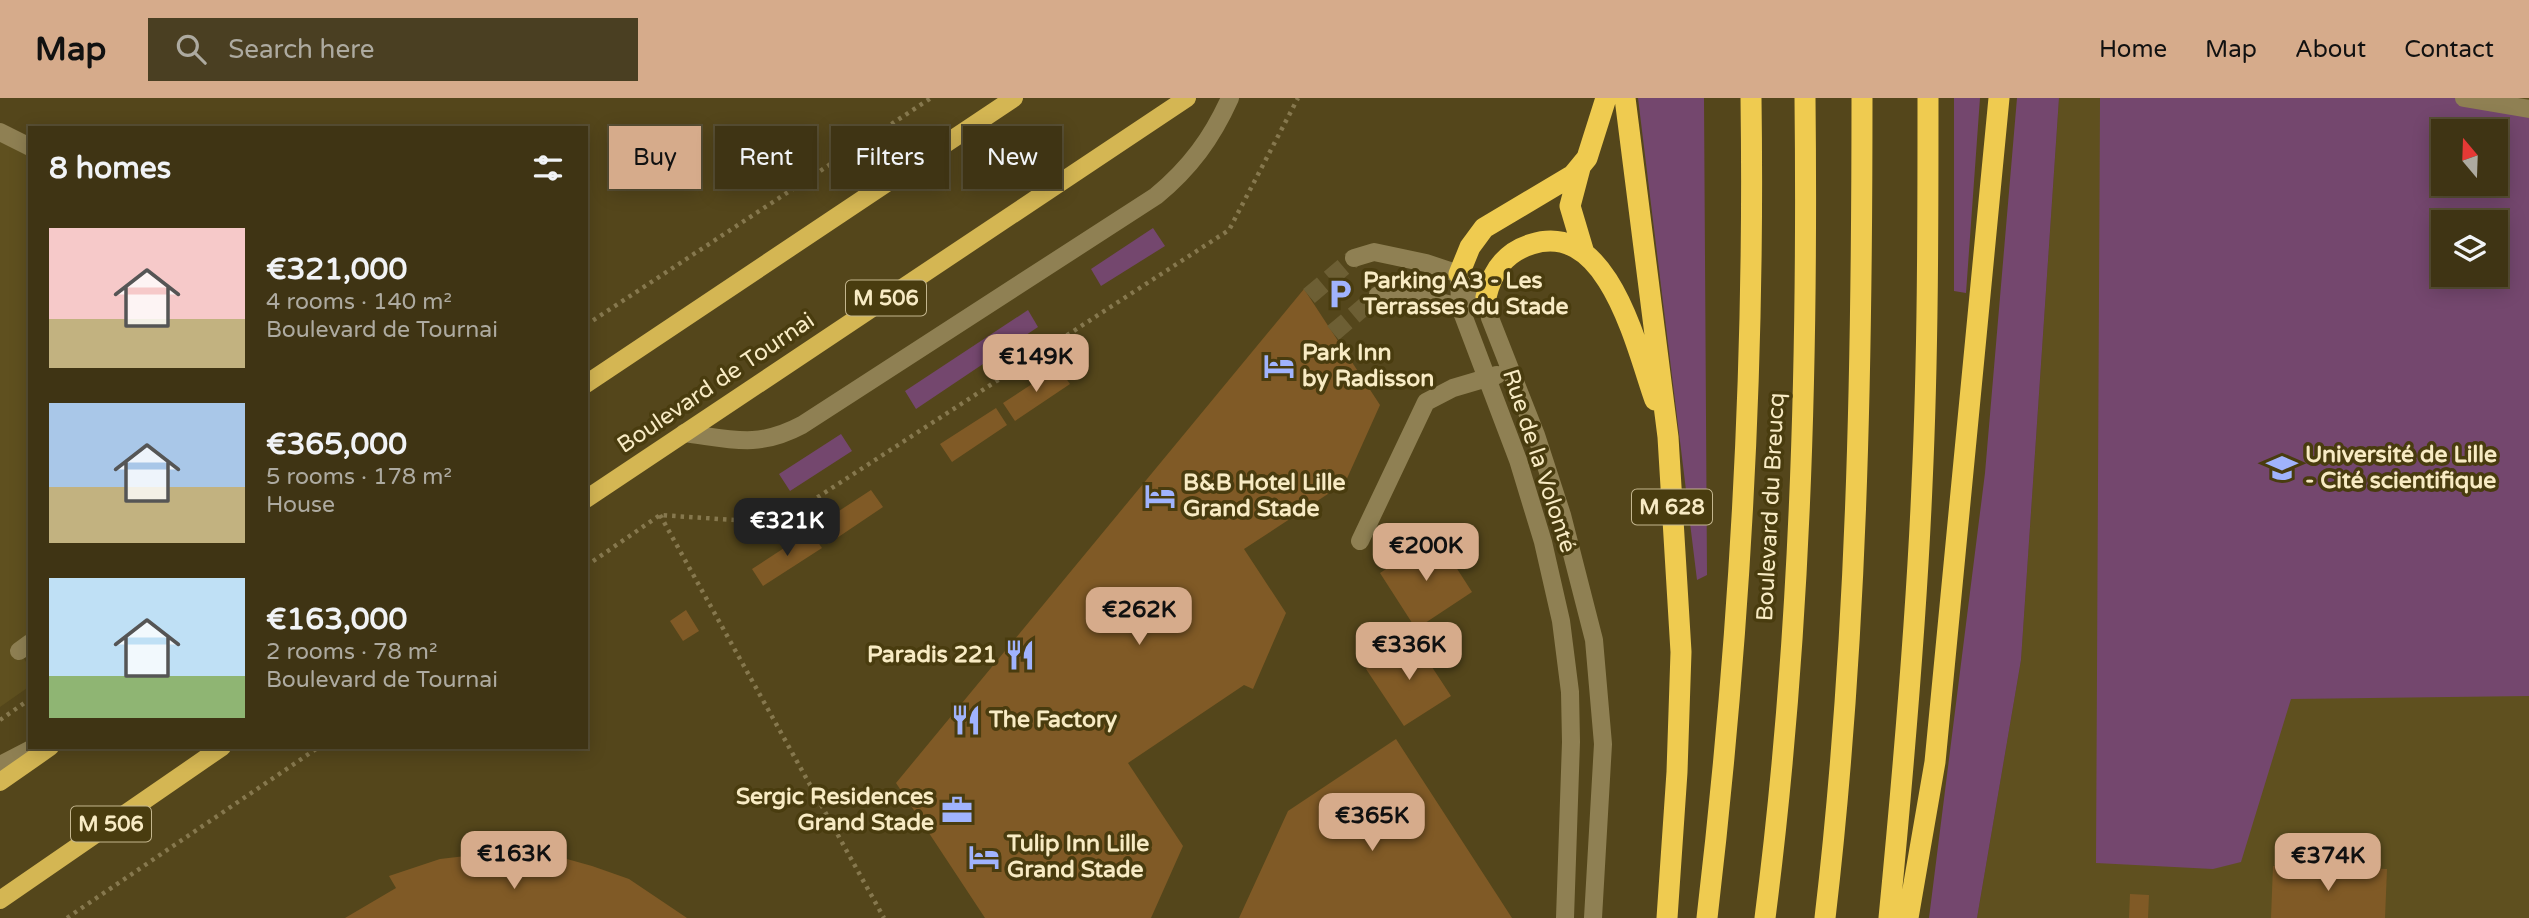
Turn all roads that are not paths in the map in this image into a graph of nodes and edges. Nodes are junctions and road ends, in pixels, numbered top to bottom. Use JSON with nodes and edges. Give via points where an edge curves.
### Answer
{"nodes":[{"id":1,"x":1014,"y":98,"type":"edge"},
{"id":2,"x":1187,"y":98,"type":"edge"},
{"id":3,"x":1230,"y":98,"type":"edge"},
{"id":4,"x":1606,"y":98,"type":"edge"},
{"id":5,"x":1625,"y":98,"type":"edge"},
{"id":6,"x":1751,"y":98,"type":"edge"},
{"id":7,"x":1805,"y":98,"type":"edge"},
{"id":8,"x":1862,"y":98,"type":"edge"},
{"id":9,"x":1928,"y":98,"type":"edge"},
{"id":10,"x":1999,"y":98,"type":"edge"},
{"id":11,"x":2464,"y":98,"type":"edge"},
{"id":12,"x":2529,"y":109,"type":"edge"},
{"id":13,"x":0,"y":132,"type":"edge"},
{"id":14,"x":28,"y":146,"type":"edge"},
{"id":15,"x":1581,"y":165,"type":"junction"},
{"id":16,"x":1584,"y":253,"type":"junction"},
{"id":17,"x":1353,"y":258,"type":"tunnel mouth"},
{"id":18,"x":1459,"y":274,"type":"junction"},
{"id":19,"x":1378,"y":295,"type":"tunnel mouth"},
{"id":20,"x":1486,"y":297,"type":"junction"},
{"id":21,"x":1460,"y":307,"type":"junction"},
{"id":22,"x":1511,"y":372,"type":"junction"},
{"id":23,"x":1486,"y":377,"type":"junction"},
{"id":24,"x":588,"y":383,"type":"edge"},
{"id":25,"x":684,"y":433,"type":"junction"},
{"id":26,"x":1668,"y":437,"type":"junction"},
{"id":27,"x":588,"y":498,"type":"edge"},
{"id":28,"x":1360,"y":541,"type":"dead end"},
{"id":29,"x":30,"y":749,"type":"edge"},
{"id":30,"x":47,"y":749,"type":"edge"},
{"id":31,"x":219,"y":749,"type":"edge"},
{"id":32,"x":0,"y":765,"type":"edge"},
{"id":33,"x":0,"y":782,"type":"edge"},
{"id":34,"x":0,"y":900,"type":"edge"},
{"id":35,"x":1565,"y":918,"type":"edge"},
{"id":36,"x":1593,"y":918,"type":"edge"},
{"id":37,"x":1667,"y":918,"type":"edge"},
{"id":38,"x":1707,"y":918,"type":"edge"},
{"id":39,"x":1765,"y":918,"type":"edge"},
{"id":40,"x":1825,"y":918,"type":"edge"},
{"id":41,"x":1889,"y":918,"type":"edge"},
{"id":42,"x":1908,"y":918,"type":"edge"}],
"edges":[{"from":1,"to":24,"type":"main road"},
{"from":2,"to":25,"type":"main road","name":"Boulevard de Tournai","number":"M 506"},
{"from":3,"to":25,"type":"street","via":[[1212,136],[1185,171],[1156,196],[802,425],[758,442]]},
{"from":4,"to":15,"type":"highway"},
{"from":5,"to":26,"type":"highway","number":"M 628"},
{"from":6,"to":38,"type":"highway","number":"M 628","via":[[1751,297],[1743,500]]},
{"from":7,"to":39,"type":"highway","name":"Boulevard du Breucq","via":[[1797,554],[1777,826]]},
{"from":8,"to":40,"type":"highway","via":[[1863,262],[1854,535]]},
{"from":9,"to":41,"type":"highway","via":[[1922,486]]},
{"from":10,"to":42,"type":"highway","via":[[1936,749]]},
{"from":11,"to":12,"type":"street"},
{"from":13,"to":14,"type":"street"},
{"from":15,"to":16,"type":"highway","via":[[1570,205]]},
{"from":15,"to":18,"type":"highway","via":[[1548,193],[1484,228],[1469,247]]},
{"from":16,"to":20,"type":"highway","via":[[1540,241],[1521,247],[1495,272]]},
{"from":16,"to":26,"type":"highway","via":[[1608,279],[1622,307]]},
{"from":17,"to":18,"type":"street","via":[[1382,253]]},
{"from":18,"to":20,"type":"street"},
{"from":18,"to":21,"type":"street","name":"Rue de la Volonté"},
{"from":19,"to":21,"type":"street","via":[[1395,291]]},
{"from":20,"to":21,"type":"street"},
{"from":20,"to":22,"type":"street","name":"Rue de la Volonté"},
{"from":21,"to":23,"type":"street","name":"Rue de la Volonté"},
{"from":22,"to":23,"type":"street"},
{"from":22,"to":36,"type":"street","name":"Rue de la Volonté","via":[[1562,514],[1594,640],[1604,744]]},
{"from":23,"to":28,"type":"street","via":[[1426,402]]},
{"from":23,"to":35,"type":"street","name":"Rue de la Volonté","via":[[1536,519],[1560,621],[1570,692]]},
{"from":25,"to":27,"type":"main road","name":"Boulevard de Tournai","number":"M 506"},
{"from":26,"to":37,"type":"highway","number":"M 628","via":[[1681,652]]},
{"from":29,"to":32,"type":"street"},
{"from":30,"to":33,"type":"main road"},
{"from":31,"to":34,"type":"main road","number":"M 506"}]}
